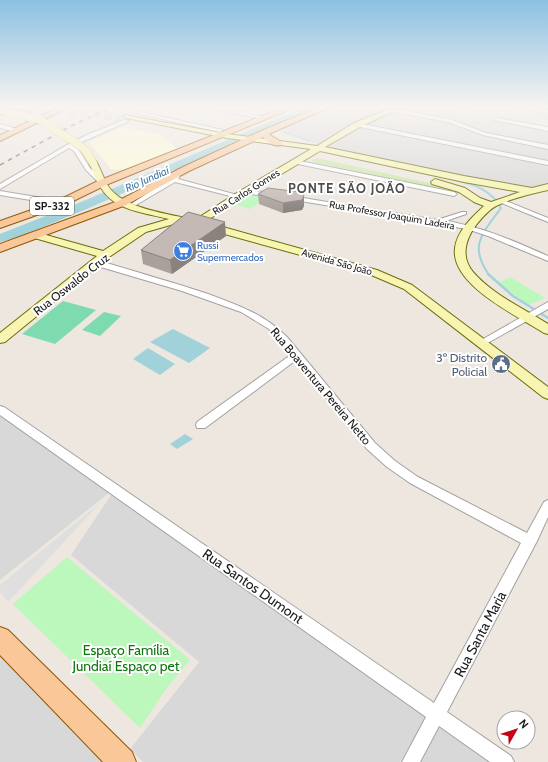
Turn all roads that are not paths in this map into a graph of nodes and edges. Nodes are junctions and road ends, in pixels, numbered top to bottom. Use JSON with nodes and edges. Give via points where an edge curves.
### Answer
{"nodes":[{"id":1,"x":74,"y":142,"type":"edge"},
{"id":2,"x":78,"y":142,"type":"edge"},
{"id":3,"x":205,"y":142,"type":"edge"},
{"id":4,"x":242,"y":142,"type":"edge"},
{"id":5,"x":252,"y":142,"type":"edge"},
{"id":6,"x":271,"y":142,"type":"edge"},
{"id":7,"x":278,"y":142,"type":"joint"},
{"id":8,"x":329,"y":142,"type":"edge"},
{"id":9,"x":438,"y":142,"type":"edge"},
{"id":10,"x":522,"y":142,"type":"edge"},
{"id":11,"x":69,"y":146,"type":"junction"},
{"id":12,"x":548,"y":147,"type":"edge"},
{"id":13,"x":318,"y":148,"type":"junction"},
{"id":14,"x":308,"y":154,"type":"junction"},
{"id":15,"x":295,"y":162,"type":"junction"},
{"id":16,"x":548,"y":164,"type":"edge"},
{"id":17,"x":145,"y":166,"type":"junction"},
{"id":18,"x":186,"y":168,"type":"junction"},
{"id":19,"x":98,"y":172,"type":"junction"},
{"id":20,"x":464,"y":179,"type":"junction"},
{"id":21,"x":174,"y":180,"type":"junction"},
{"id":22,"x":103,"y":186,"type":"junction"},
{"id":23,"x":0,"y":187,"type":"edge"},
{"id":24,"x":548,"y":187,"type":"edge"},
{"id":25,"x":532,"y":191,"type":"junction"},
{"id":26,"x":0,"y":193,"type":"edge"},
{"id":27,"x":242,"y":194,"type":"junction"},
{"id":28,"x":454,"y":194,"type":"dead end"},
{"id":29,"x":468,"y":194,"type":"junction"},
{"id":30,"x":499,"y":202,"type":"junction"},
{"id":31,"x":61,"y":203,"type":"junction"},
{"id":32,"x":128,"y":203,"type":"junction"},
{"id":33,"x":464,"y":213,"type":"dead end"},
{"id":34,"x":548,"y":220,"type":"edge"},
{"id":35,"x":193,"y":222,"type":"junction"},
{"id":36,"x":437,"y":222,"type":"junction"},
{"id":37,"x":0,"y":225,"type":"edge"},
{"id":38,"x":473,"y":226,"type":"junction"},
{"id":39,"x":46,"y":232,"type":"junction"},
{"id":40,"x":35,"y":236,"type":"junction"},
{"id":41,"x":0,"y":248,"type":"edge"},
{"id":42,"x":104,"y":257,"type":"junction"},
{"id":43,"x":548,"y":259,"type":"edge"},
{"id":44,"x":548,"y":306,"type":"edge"},
{"id":45,"x":532,"y":316,"type":"junction"},
{"id":46,"x":548,"y":330,"type":"edge"},
{"id":47,"x":0,"y":340,"type":"edge"},
{"id":48,"x":481,"y":343,"type":"junction"},
{"id":49,"x":297,"y":355,"type":"junction"},
{"id":50,"x":548,"y":394,"type":"edge"},
{"id":51,"x":0,"y":410,"type":"edge"},
{"id":52,"x":201,"y":424,"type":"dead end"},
{"id":53,"x":548,"y":505,"type":"edge"},
{"id":54,"x":530,"y":541,"type":"junction"},
{"id":55,"x":0,"y":638,"type":"edge"},
{"id":56,"x":438,"y":715,"type":"junction"},
{"id":57,"x":122,"y":762,"type":"edge"},
{"id":58,"x":411,"y":762,"type":"edge"},
{"id":59,"x":505,"y":762,"type":"edge"}],
"edges":[{"from":1,"to":19,"type":"main road","bridge":true,"via":[[87,152]]},
{"from":2,"to":11,"type":"street"},
{"from":3,"to":17,"type":"main road","number":"SP-332"},
{"from":4,"to":18,"type":"main road","number":"SP-332"},
{"from":5,"to":14,"type":"main road"},
{"from":6,"to":7,"type":"main road"},
{"from":7,"to":13,"type":"main road"},
{"from":8,"to":13,"type":"main road","name":"Rua Carlos Gomes"},
{"from":9,"to":16,"type":"street"},
{"from":10,"to":12,"type":"street"},
{"from":11,"to":22,"type":"street","via":[[76,150]]},
{"from":11,"to":23,"type":"street"},
{"from":13,"to":14,"type":"main road","name":"Rua Carlos Gomes"},
{"from":13,"to":20,"type":"main road"},
{"from":14,"to":15,"type":"main road","name":"Rua Carlos Gomes"},
{"from":14,"to":29,"type":"main road","via":[[441,183]]},
{"from":15,"to":27,"type":"main road","name":"Rua Carlos Gomes"},
{"from":15,"to":28,"type":"street"},
{"from":17,"to":19,"type":"main road","via":[[120,173]]},
{"from":17,"to":22,"type":"main road","number":"SP-332"},
{"from":18,"to":21,"type":"street"},
{"from":18,"to":32,"type":"main road","number":"SP-332"},
{"from":19,"to":22,"type":"main road"},
{"from":20,"to":25,"type":"main road"},
{"from":20,"to":30,"type":"main road","via":[[494,189]]},
{"from":21,"to":27,"type":"street","name":"Rua Professor Joaquim Ladeira"},
{"from":21,"to":32,"type":"street"},
{"from":22,"to":31,"type":"main road","number":"SP-332"},
{"from":22,"to":32,"type":"main road"},
{"from":24,"to":25,"type":"main road"},
{"from":25,"to":30,"type":"main road"},
{"from":26,"to":31,"type":"street"},
{"from":27,"to":35,"type":"main road","name":"Rua Carlos Gomes"},
{"from":27,"to":36,"type":"street","name":"Rua Professor Joaquim Ladeira","via":[[302,199]]},
{"from":29,"to":30,"type":"main road","via":[[482,202]]},
{"from":29,"to":38,"type":"main road","via":[[478,207]]},
{"from":30,"to":34,"type":"street"},
{"from":30,"to":38,"type":"main road"},
{"from":31,"to":37,"type":"main road","number":"SP-332"},
{"from":32,"to":35,"type":"main road","name":"Avenida São João"},
{"from":32,"to":39,"type":"main road","number":"SP-332"},
{"from":33,"to":36,"type":"street"},
{"from":35,"to":42,"type":"main road","name":"Rua Oswaldo Cruz","via":[[163,223],[142,230]]},
{"from":35,"to":48,"type":"main road","name":"Avenida São João","via":[[395,280],[408,287]]},
{"from":36,"to":38,"type":"street","name":"Rua Professor Joaquim Ladeira"},
{"from":38,"to":43,"type":"street","name":"Rua Professor Joaquim Ladeira"},
{"from":38,"to":45,"type":"main road","via":[[459,249],[464,266],[474,280],[489,292]]},
{"from":39,"to":40,"type":"main road","number":"SP-332"},
{"from":39,"to":42,"type":"main road"},
{"from":40,"to":41,"type":"main road","number":"SP-332"},
{"from":40,"to":42,"type":"main road"},
{"from":42,"to":47,"type":"main road","name":"Rua Oswaldo Cruz"},
{"from":42,"to":49,"type":"street","name":"Rua Boaventura Pereira Netto","via":[[244,310],[272,327]]},
{"from":44,"to":45,"type":"street"},
{"from":45,"to":46,"type":"main road"},
{"from":45,"to":48,"type":"street"},
{"from":48,"to":50,"type":"main road","name":"Avenida São João"},
{"from":49,"to":52,"type":"street"},
{"from":49,"to":54,"type":"street","name":"Rua Boaventura Pereira Netto","via":[[370,446],[391,464],[414,480]]},
{"from":51,"to":56,"type":"street","name":"Rua Santos Dumont"},
{"from":53,"to":54,"type":"street","name":"Rua Santa Maria"},
{"from":54,"to":56,"type":"street","name":"Rua Santa Maria"},
{"from":55,"to":57,"type":"main road"},
{"from":56,"to":58,"type":"street","name":"Rua Santa Maria"},
{"from":56,"to":59,"type":"street","name":"Rua Santos Dumont"}]}
